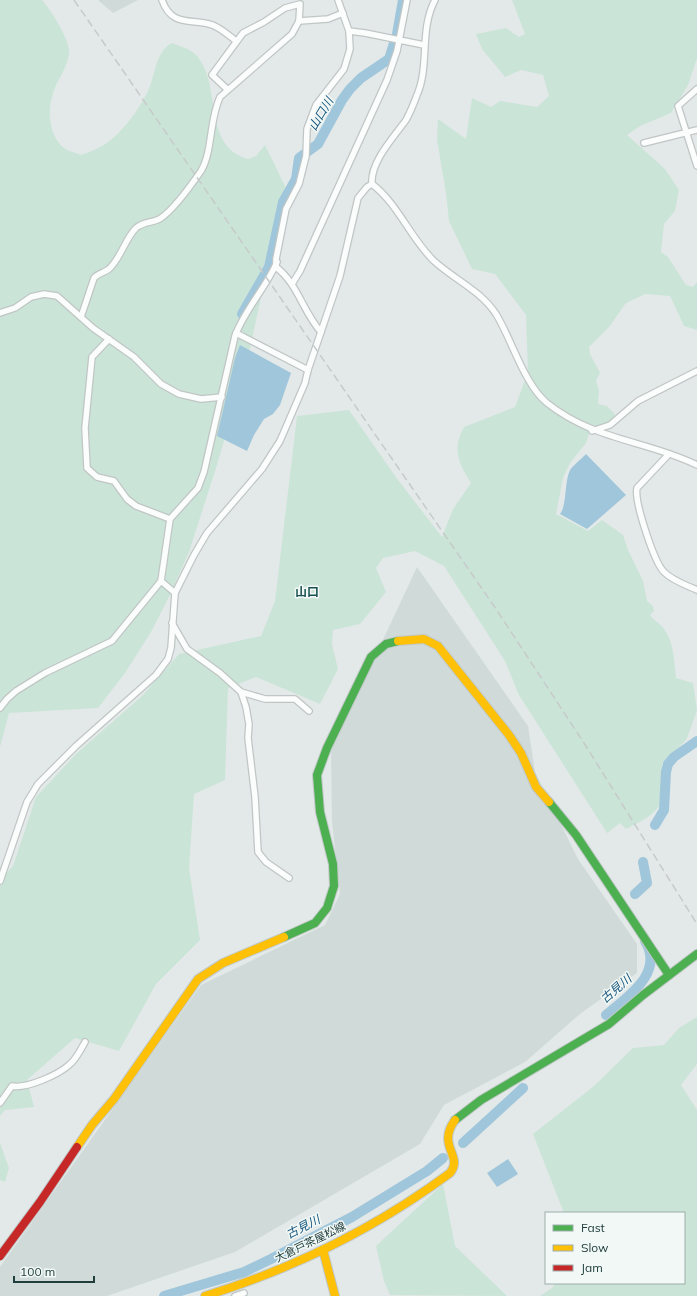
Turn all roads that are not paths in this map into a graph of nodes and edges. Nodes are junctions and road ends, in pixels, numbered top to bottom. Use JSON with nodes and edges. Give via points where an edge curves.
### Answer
{"nodes":[{"id":1,"x":162,"y":0,"type":"edge"},
{"id":2,"x":338,"y":0,"type":"edge"},
{"id":3,"x":406,"y":0,"type":"edge"},
{"id":4,"x":435,"y":0,"type":"edge"},
{"id":5,"x":342,"y":13,"type":"junction"},
{"id":6,"x":299,"y":21,"type":"junction"},
{"id":7,"x":349,"y":31,"type":"junction"},
{"id":8,"x":399,"y":40,"type":"junction"},
{"id":9,"x":236,"y":41,"type":"junction"},
{"id":10,"x":424,"y":45,"type":"junction"},
{"id":11,"x":227,"y":89,"type":"junction"},
{"id":12,"x":697,"y":89,"type":"edge"},
{"id":13,"x":697,"y":130,"type":"edge"},
{"id":14,"x":687,"y":133,"type":"junction"},
{"id":15,"x":644,"y":143,"type":"dead end"},
{"id":16,"x":697,"y":166,"type":"edge"},
{"id":17,"x":372,"y":184,"type":"junction"},
{"id":18,"x":277,"y":262,"type":"junction"},
{"id":19,"x":292,"y":284,"type":"junction"},
{"id":20,"x":0,"y":313,"type":"edge"},
{"id":21,"x":82,"y":318,"type":"junction"},
{"id":22,"x":321,"y":332,"type":"junction"},
{"id":23,"x":236,"y":333,"type":"junction"},
{"id":24,"x":109,"y":339,"type":"junction"},
{"id":25,"x":308,"y":370,"type":"junction"},
{"id":26,"x":697,"y":371,"type":"edge"},
{"id":27,"x":222,"y":397,"type":"junction"},
{"id":28,"x":592,"y":431,"type":"junction"},
{"id":29,"x":669,"y":454,"type":"junction"},
{"id":30,"x":697,"y":465,"type":"edge"},
{"id":31,"x":170,"y":519,"type":"junction"},
{"id":32,"x":161,"y":581,"type":"junction"},
{"id":33,"x":697,"y":590,"type":"edge"},
{"id":34,"x":175,"y":593,"type":"junction"},
{"id":35,"x":172,"y":623,"type":"junction"},
{"id":36,"x":241,"y":692,"type":"junction"},
{"id":37,"x":0,"y":708,"type":"edge"},
{"id":38,"x":309,"y":711,"type":"dead end"},
{"id":39,"x":289,"y":878,"type":"dead end"},
{"id":40,"x":0,"y":881,"type":"edge"},
{"id":41,"x":697,"y":954,"type":"edge"},
{"id":42,"x":669,"y":975,"type":"junction"},
{"id":43,"x":85,"y":1042,"type":"dead end"},
{"id":44,"x":0,"y":1103,"type":"edge"},
{"id":45,"x":323,"y":1250,"type":"junction"},
{"id":46,"x":0,"y":1256,"type":"edge"},
{"id":47,"x":244,"y":1293,"type":"dead end"},
{"id":48,"x":205,"y":1296,"type":"edge"},
{"id":49,"x":235,"y":1296,"type":"edge"},
{"id":50,"x":335,"y":1296,"type":"edge"}],
"edges":[{"from":1,"to":9,"type":"street","via":[[164,7],[179,20],[210,24],[223,30]]},
{"from":2,"to":5,"type":"street"},
{"from":3,"to":8,"type":"street"},
{"from":4,"to":10,"type":"street","via":[[429,11]]},
{"from":5,"to":6,"type":"street","via":[[328,19]]},
{"from":5,"to":7,"type":"street"},
{"from":6,"to":9,"type":"street","via":[[300,4],[285,8],[243,33]]},
{"from":6,"to":11,"type":"street","via":[[292,34]]},
{"from":7,"to":8,"type":"street"},
{"from":7,"to":18,"type":"street","via":[[350,49],[344,69],[316,105],[307,129],[306,156],[299,184],[286,209]]},
{"from":8,"to":10,"type":"street"},
{"from":8,"to":19,"type":"street","via":[[387,80]]},
{"from":9,"to":11,"type":"street","via":[[212,75]]},
{"from":10,"to":17,"type":"street","via":[[418,93],[406,119],[386,145],[372,176]]},
{"from":11,"to":21,"type":"street","via":[[215,107],[201,170],[171,209],[160,218],[137,227],[108,269],[97,274]]},
{"from":12,"to":14,"type":"street","via":[[678,106]]},
{"from":13,"to":14,"type":"street"},
{"from":14,"to":15,"type":"street"},
{"from":14,"to":16,"type":"street"},
{"from":17,"to":22,"type":"street","via":[[358,198],[340,276]]},
{"from":17,"to":28,"type":"street","via":[[383,192],[418,244],[434,261],[478,293],[496,314],[539,395],[547,403]]},
{"from":18,"to":19,"type":"street","via":[[276,267]]},
{"from":18,"to":23,"type":"street"},
{"from":19,"to":22,"type":"street","via":[[310,319]]},
{"from":20,"to":21,"type":"street","via":[[16,308],[31,297],[44,294],[57,296]]},
{"from":21,"to":24,"type":"street"},
{"from":22,"to":25,"type":"street"},
{"from":23,"to":25,"type":"street"},
{"from":23,"to":27,"type":"street"},
{"from":24,"to":27,"type":"street","via":[[134,357],[161,384],[179,394],[200,399]]},
{"from":24,"to":31,"type":"street","via":[[92,357],[85,428],[86,468],[97,477],[114,481],[127,499],[136,506]]},
{"from":25,"to":34,"type":"street","via":[[280,441],[262,469],[207,533]]},
{"from":26,"to":28,"type":"street","via":[[638,401],[610,425]]},
{"from":27,"to":31,"type":"street","via":[[208,460],[198,488]]},
{"from":28,"to":29,"type":"street"},
{"from":29,"to":30,"type":"street"},
{"from":29,"to":33,"type":"street","via":[[637,488],[640,508],[661,568],[670,577]]},
{"from":31,"to":32,"type":"street"},
{"from":32,"to":34,"type":"street"},
{"from":32,"to":37,"type":"street","via":[[112,642],[45,673],[16,691]]},
{"from":34,"to":35,"type":"street"},
{"from":35,"to":36,"type":"street","via":[[187,649],[220,672]]},
{"from":35,"to":40,"type":"street","via":[[172,648],[168,659],[156,675],[76,746],[38,784],[28,802]]},
{"from":36,"to":38,"type":"street","via":[[265,699],[296,699]]},
{"from":36,"to":39,"type":"street","via":[[249,724],[258,852],[266,862]]},
{"from":41,"to":42,"type":"street"},
{"from":42,"to":45,"type":"street","name":"大倉戸茶屋松線","via":[[609,1024],[457,1117],[449,1128],[447,1142],[455,1162],[450,1173],[419,1196]]},
{"from":42,"to":46,"type":"street","via":[[576,835],[536,787],[521,753],[509,735],[438,646],[424,639],[404,639],[386,644],[371,658],[327,748],[317,775],[320,812],[333,864],[334,886],[328,908],[315,924],[223,963],[198,979]]},
{"from":43,"to":44,"type":"street","via":[[70,1064],[34,1084],[12,1086]]},
{"from":45,"to":48,"type":"street","name":"大倉戸茶屋松線","via":[[253,1281]]},
{"from":45,"to":50,"type":"street"},
{"from":47,"to":49,"type":"street"}]}
